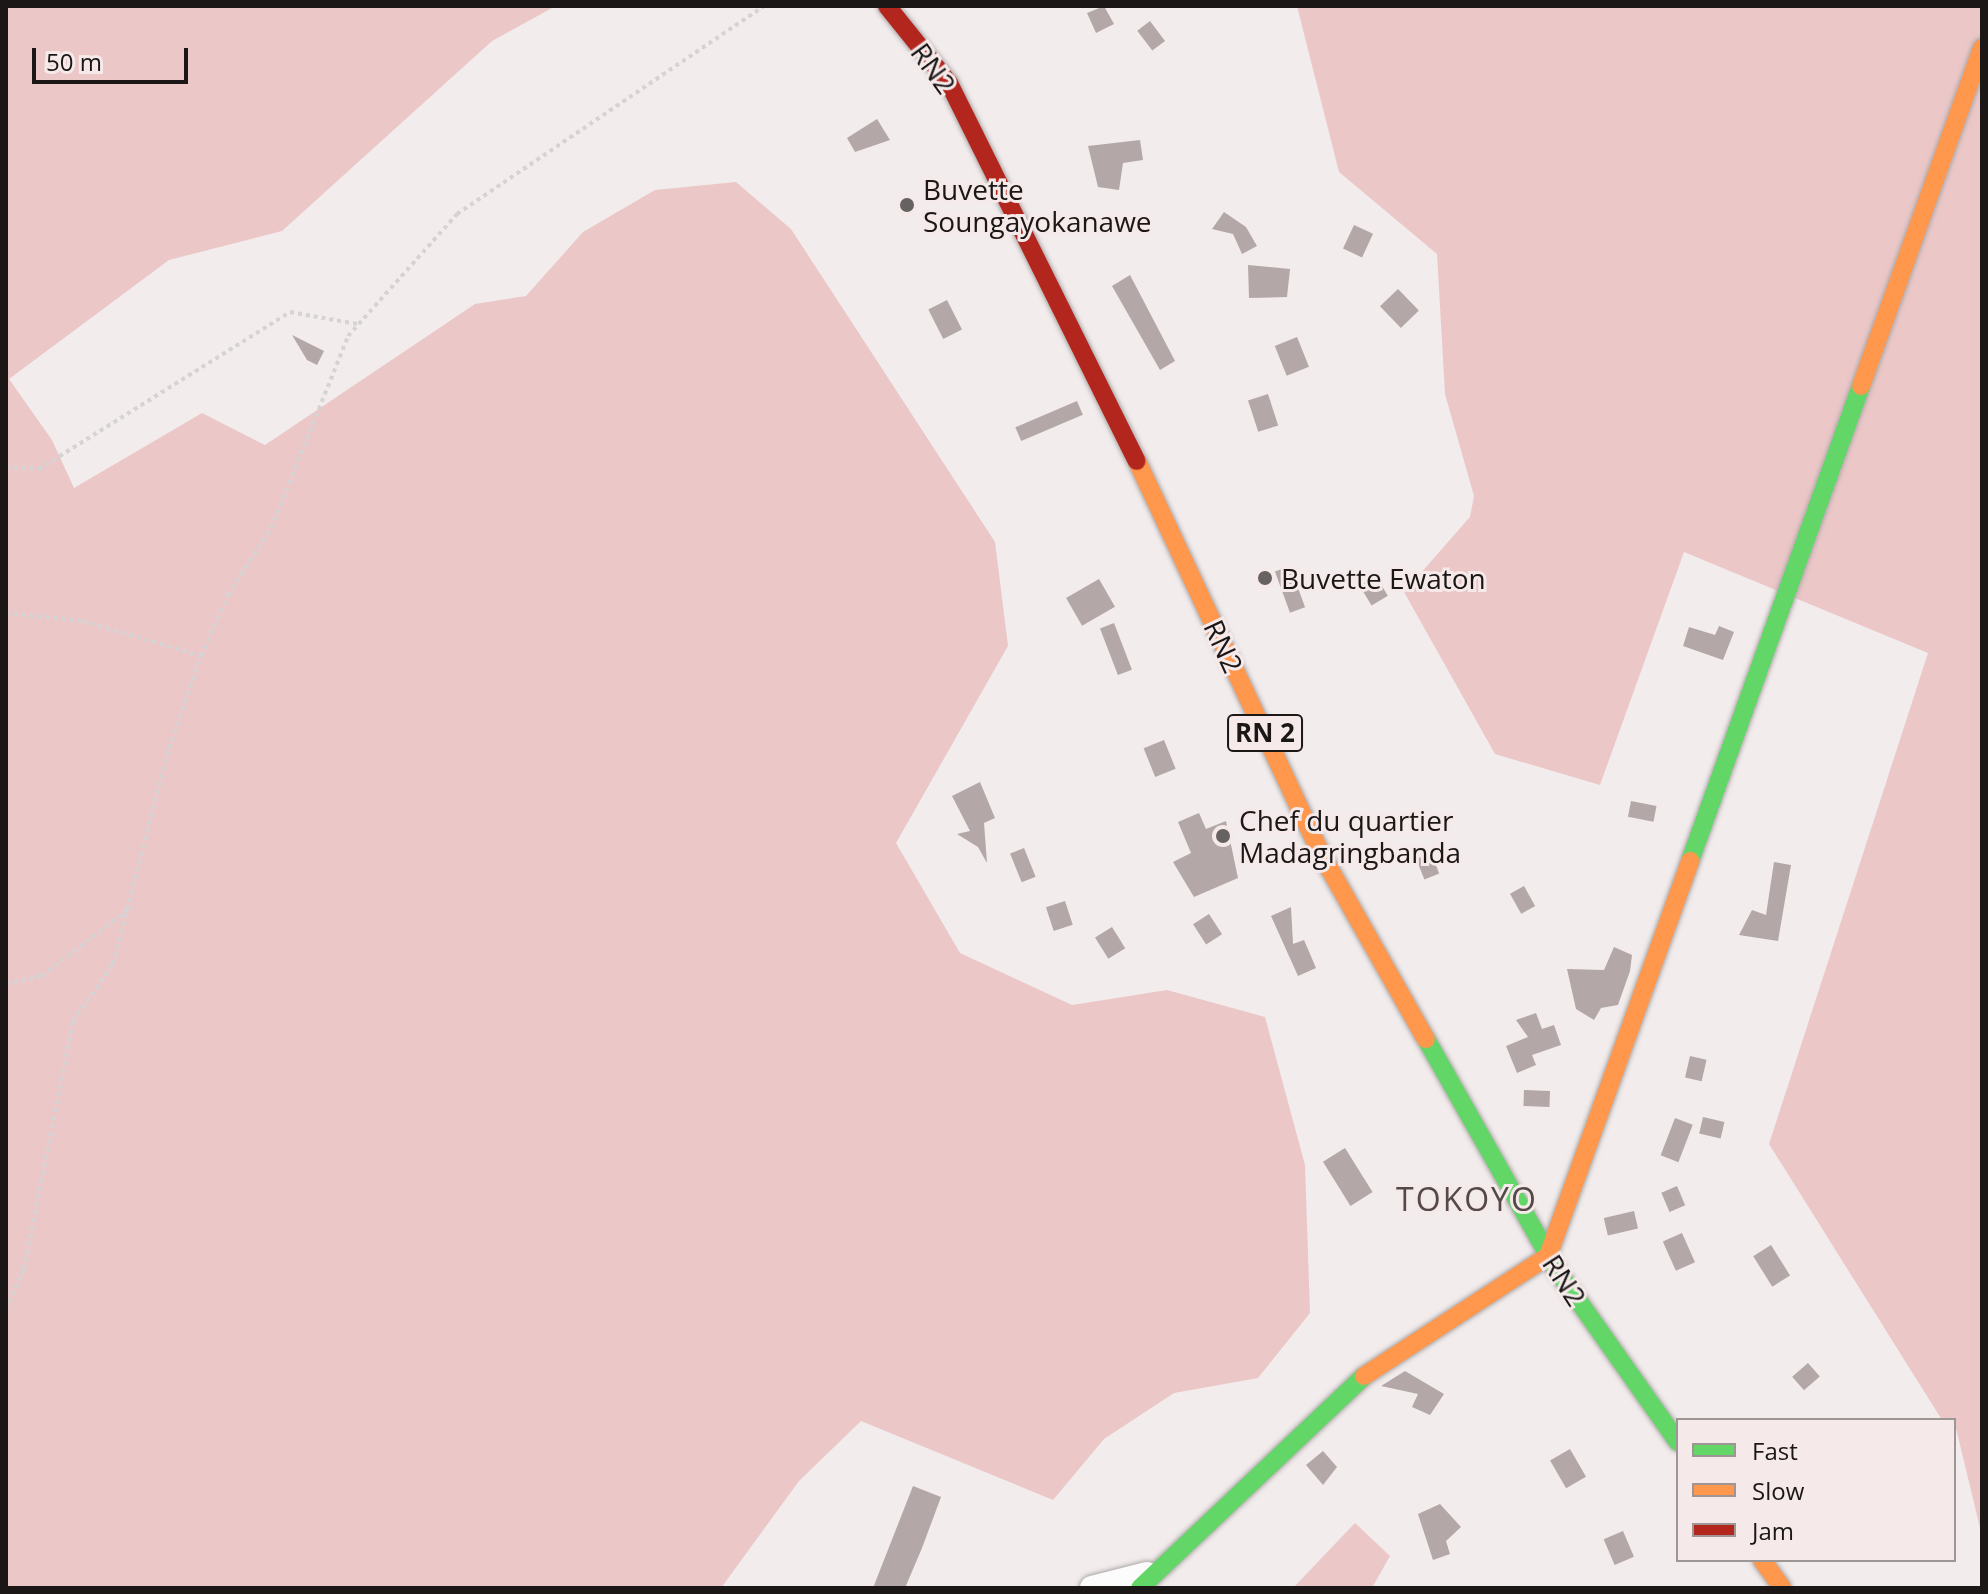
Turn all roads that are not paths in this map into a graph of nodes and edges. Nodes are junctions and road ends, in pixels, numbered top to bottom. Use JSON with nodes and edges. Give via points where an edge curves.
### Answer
{"nodes":[{"id":1,"x":887,"y":6,"type":"edge"},
{"id":2,"x":1982,"y":48,"type":"edge"},
{"id":3,"x":1548,"y":1256,"type":"junction"},
{"id":4,"x":1676,"y":1439,"type":"edge"},
{"id":5,"x":1763,"y":1562,"type":"edge"},
{"id":6,"x":1144,"y":1581,"type":"edge"},
{"id":7,"x":1092,"y":1588,"type":"edge"},
{"id":8,"x":1782,"y":1588,"type":"edge"}],
"edges":[{"from":1,"to":3,"type":"street","name":"RN2","number":"RN 2","via":[[949,83],[1111,405],[1320,852]]},
{"from":2,"to":3,"type":"street"},
{"from":3,"to":4,"type":"street","name":"RN2","number":"RN 2"},
{"from":3,"to":6,"type":"street","via":[[1378,1363]]},
{"from":5,"to":8,"type":"street"},
{"from":6,"to":7,"type":"street"}]}
